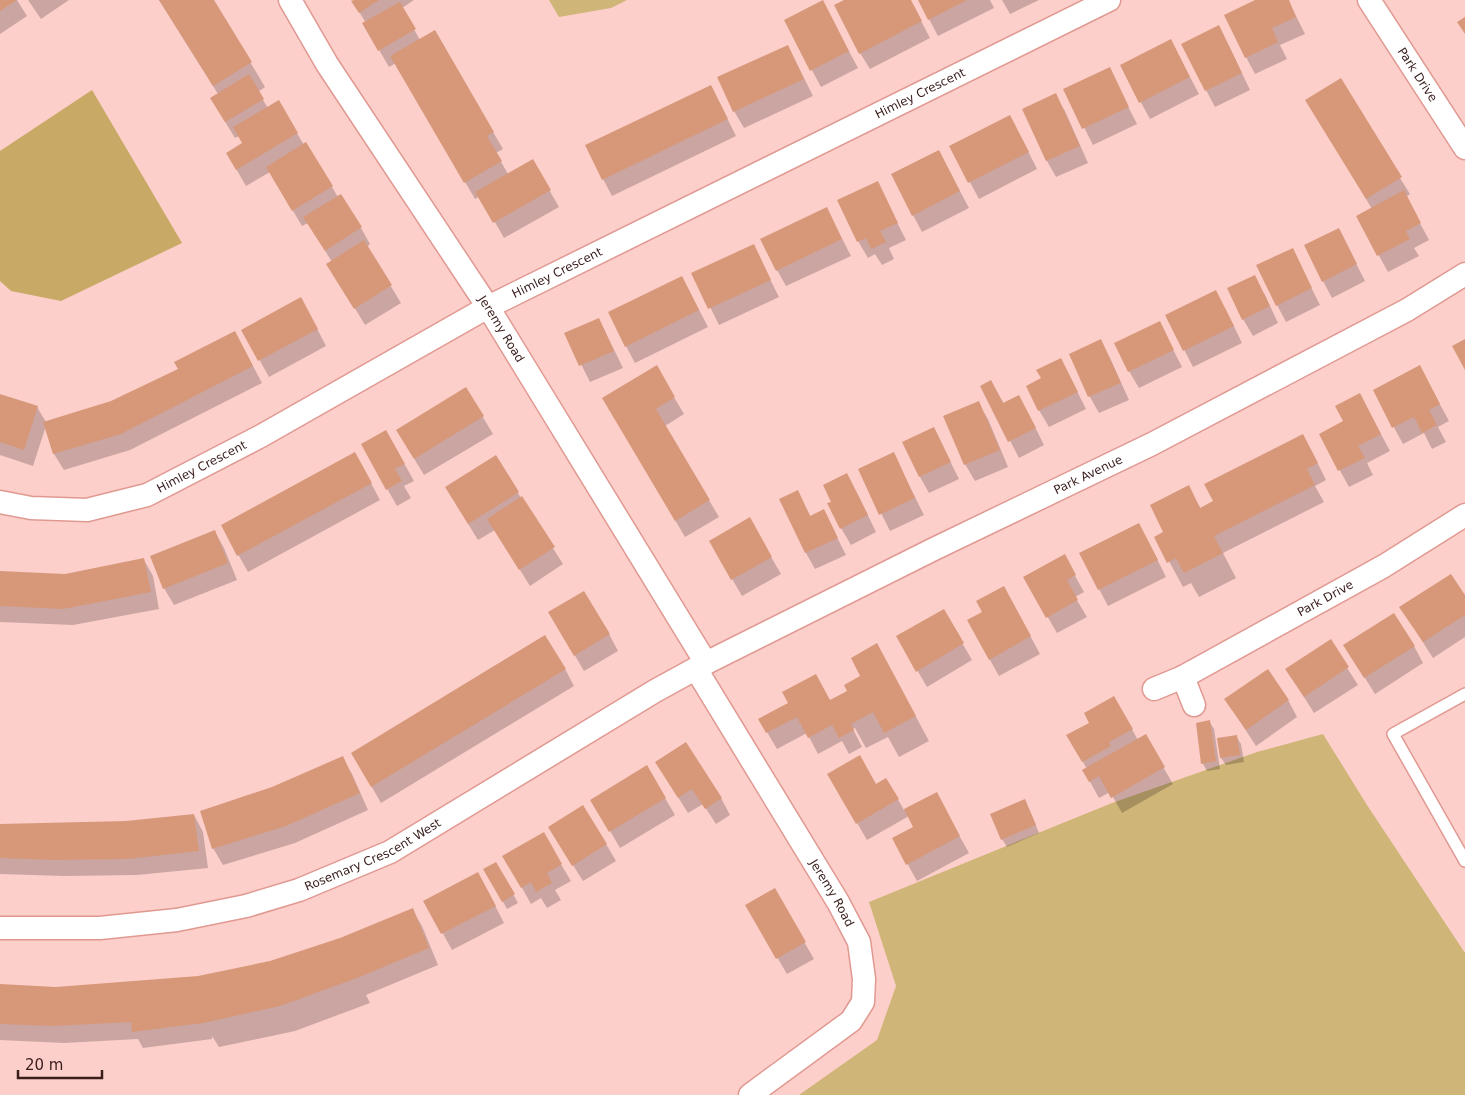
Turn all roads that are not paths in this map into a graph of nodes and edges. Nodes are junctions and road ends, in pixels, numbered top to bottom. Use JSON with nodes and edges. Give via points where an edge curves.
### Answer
{"nodes":[{"id":1,"x":290,"y":0,"type":"edge"},
{"id":2,"x":1108,"y":0,"type":"edge"},
{"id":3,"x":1369,"y":0,"type":"edge"},
{"id":4,"x":1465,"y":148,"type":"edge"},
{"id":5,"x":1465,"y":274,"type":"edge"},
{"id":6,"x":488,"y":307,"type":"junction"},
{"id":7,"x":0,"y":502,"type":"edge"},
{"id":8,"x":1465,"y":515,"type":"edge"},
{"id":9,"x":701,"y":666,"type":"junction"},
{"id":10,"x":1183,"y":678,"type":"junction"},
{"id":11,"x":1154,"y":689,"type":"dead end"},
{"id":12,"x":1465,"y":694,"type":"edge"},
{"id":13,"x":1194,"y":705,"type":"dead end"},
{"id":14,"x":1465,"y":861,"type":"edge"},
{"id":15,"x":0,"y":928,"type":"edge"},
{"id":16,"x":750,"y":1095,"type":"edge"}],
"edges":[{"from":1,"to":6,"type":"street","name":"Jeremy Road","via":[[327,64]]},
{"from":2,"to":6,"type":"street","name":"Himley Crescent"},
{"from":3,"to":4,"type":"street","name":"Park Drive"},
{"from":5,"to":9,"type":"street","name":"Park Avenue","via":[[1407,310],[1152,444]]},
{"from":6,"to":7,"type":"street","name":"Himley Crescent","via":[[261,436],[147,494],[87,510],[30,508]]},
{"from":6,"to":9,"type":"street","name":"Jeremy Road"},
{"from":8,"to":10,"type":"street","name":"Park Drive","via":[[1384,566]]},
{"from":9,"to":15,"type":"street","name":"Rosemary Crescent West","via":[[390,852],[299,890],[246,906],[176,920],[100,928]]},
{"from":9,"to":16,"type":"street","name":"Jeremy Road","via":[[859,942],[864,980],[863,1002],[851,1021]]},
{"from":10,"to":11,"type":"street","name":"Park Drive"},
{"from":10,"to":13,"type":"street"},
{"from":12,"to":14,"type":"lane","via":[[1393,734]]}]}
